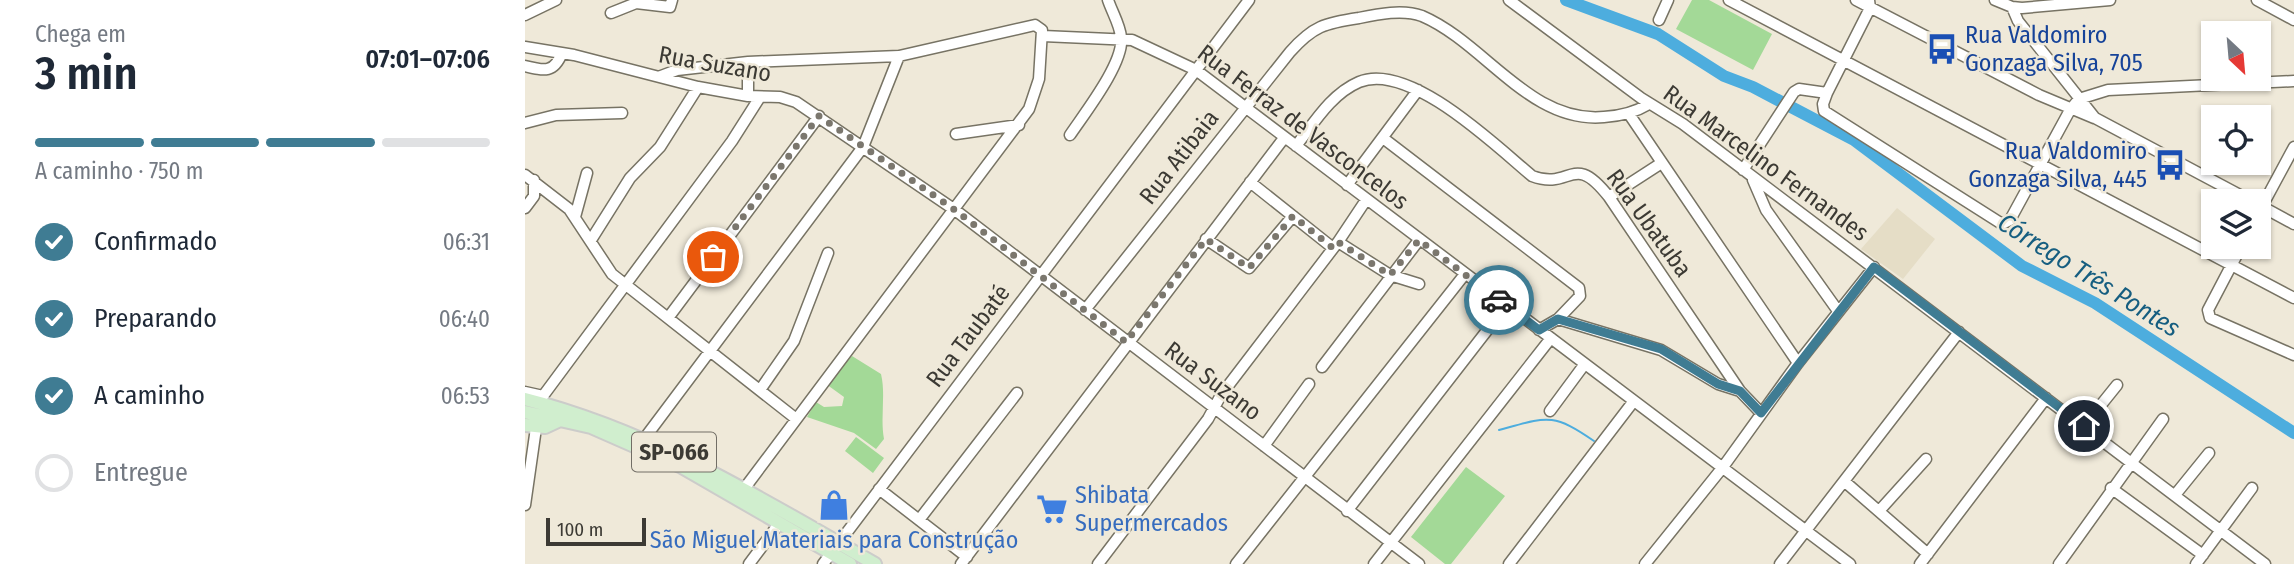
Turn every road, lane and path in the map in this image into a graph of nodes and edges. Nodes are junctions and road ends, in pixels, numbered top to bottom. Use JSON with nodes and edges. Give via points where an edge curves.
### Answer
{"nodes":[{"id":1,"x":556,"y":0,"type":"edge"},
{"id":2,"x":673,"y":0,"type":"edge"},
{"id":3,"x":1108,"y":0,"type":"edge"},
{"id":4,"x":1249,"y":0,"type":"edge"},
{"id":5,"x":1509,"y":0,"type":"edge"},
{"id":6,"x":1668,"y":0,"type":"edge"},
{"id":7,"x":1729,"y":0,"type":"edge"},
{"id":8,"x":1856,"y":0,"type":"edge"},
{"id":9,"x":1995,"y":0,"type":"edge"},
{"id":10,"x":2109,"y":0,"type":"edge"},
{"id":11,"x":2261,"y":1,"type":"edge"},
{"id":12,"x":1870,"y":4,"type":"edge"},
{"id":13,"x":2012,"y":8,"type":"junction"},
{"id":14,"x":611,"y":13,"type":"dead end"},
{"id":15,"x":525,"y":15,"type":"edge"},
{"id":16,"x":1659,"y":20,"type":"dead end"},
{"id":17,"x":2294,"y":20,"type":"edge"},
{"id":18,"x":1043,"y":36,"type":"junction"},
{"id":19,"x":1122,"y":38,"type":"junction"},
{"id":20,"x":525,"y":47,"type":"edge"},
{"id":21,"x":562,"y":53,"type":"junction"},
{"id":22,"x":899,"y":56,"type":"junction"},
{"id":23,"x":748,"y":62,"type":"junction"},
{"id":24,"x":1844,"y":62,"type":"junction"},
{"id":25,"x":525,"y":66,"type":"edge"},
{"id":26,"x":1196,"y":70,"type":"junction"},
{"id":27,"x":661,"y":76,"type":"junction"},
{"id":28,"x":2294,"y":81,"type":"edge"},
{"id":29,"x":698,"y":87,"type":"junction"},
{"id":30,"x":1418,"y":90,"type":"junction"},
{"id":31,"x":1826,"y":93,"type":"junction"},
{"id":32,"x":748,"y":96,"type":"junction"},
{"id":33,"x":760,"y":97,"type":"junction"},
{"id":34,"x":2080,"y":99,"type":"junction"},
{"id":35,"x":1649,"y":104,"type":"junction"},
{"id":36,"x":1245,"y":108,"type":"junction"},
{"id":37,"x":2070,"y":110,"type":"junction"},
{"id":38,"x":622,"y":113,"type":"dead end"},
{"id":39,"x":1629,"y":114,"type":"junction"},
{"id":40,"x":819,"y":116,"type":"junction"},
{"id":41,"x":2095,"y":118,"type":"junction"},
{"id":42,"x":525,"y":123,"type":"edge"},
{"id":43,"x":1019,"y":125,"type":"junction"},
{"id":44,"x":956,"y":134,"type":"dead end"},
{"id":45,"x":1070,"y":135,"type":"dead end"},
{"id":46,"x":1284,"y":138,"type":"junction"},
{"id":47,"x":1383,"y":138,"type":"junction"},
{"id":48,"x":863,"y":146,"type":"junction"},
{"id":49,"x":1296,"y":146,"type":"junction"},
{"id":50,"x":2294,"y":147,"type":"edge"},
{"id":51,"x":1660,"y":164,"type":"junction"},
{"id":52,"x":2041,"y":165,"type":"junction"},
{"id":53,"x":587,"y":173,"type":"dead end"},
{"id":54,"x":1747,"y":173,"type":"junction"},
{"id":55,"x":529,"y":178,"type":"edge"},
{"id":56,"x":1250,"y":182,"type":"junction"},
{"id":57,"x":1347,"y":185,"type":"junction"},
{"id":58,"x":2229,"y":189,"type":"edge"},
{"id":59,"x":2271,"y":189,"type":"edge"},
{"id":60,"x":1609,"y":197,"type":"junction"},
{"id":61,"x":1367,"y":200,"type":"junction"},
{"id":62,"x":525,"y":208,"type":"edge"},
{"id":63,"x":955,"y":210,"type":"junction"},
{"id":64,"x":2271,"y":213,"type":"edge"},
{"id":65,"x":1293,"y":216,"type":"junction"},
{"id":66,"x":575,"y":217,"type":"junction"},
{"id":67,"x":2294,"y":224,"type":"edge"},
{"id":68,"x":1206,"y":239,"type":"junction"},
{"id":69,"x":590,"y":240,"type":"junction"},
{"id":70,"x":1419,"y":240,"type":"junction"},
{"id":71,"x":1336,"y":245,"type":"junction"},
{"id":72,"x":828,"y":253,"type":"dead end"},
{"id":73,"x":2234,"y":259,"type":"edge"},
{"id":74,"x":2231,"y":265,"type":"junction"},
{"id":75,"x":1874,"y":267,"type":"junction"},
{"id":76,"x":1465,"y":274,"type":"junction"},
{"id":77,"x":1040,"y":275,"type":"junction"},
{"id":78,"x":1390,"y":275,"type":"junction"},
{"id":79,"x":624,"y":284,"type":"junction"},
{"id":80,"x":1419,"y":284,"type":"dead end"},
{"id":81,"x":2294,"y":298,"type":"edge"},
{"id":82,"x":1506,"y":306,"type":"junction"},
{"id":83,"x":1085,"y":310,"type":"junction"},
{"id":84,"x":1838,"y":311,"type":"junction"},
{"id":85,"x":668,"y":318,"type":"junction"},
{"id":86,"x":1558,"y":319,"type":"junction"},
{"id":87,"x":1539,"y":330,"type":"junction"},
{"id":88,"x":1959,"y":332,"type":"junction"},
{"id":89,"x":1551,"y":338,"type":"junction"},
{"id":90,"x":1126,"y":342,"type":"junction"},
{"id":91,"x":711,"y":349,"type":"junction"},
{"id":92,"x":2294,"y":355,"type":"edge"},
{"id":93,"x":1798,"y":363,"type":"junction"},
{"id":94,"x":1584,"y":365,"type":"junction"},
{"id":95,"x":1322,"y":366,"type":"dead end"},
{"id":96,"x":1309,"y":384,"type":"dead end"},
{"id":97,"x":2117,"y":385,"type":"dead end"},
{"id":98,"x":760,"y":390,"type":"junction"},
{"id":99,"x":1740,"y":391,"type":"junction"},
{"id":100,"x":1017,"y":393,"type":"dead end"},
{"id":101,"x":533,"y":396,"type":"edge"},
{"id":102,"x":2046,"y":398,"type":"junction"},
{"id":103,"x":1633,"y":402,"type":"junction"},
{"id":104,"x":1214,"y":408,"type":"junction"},
{"id":105,"x":1550,"y":411,"type":"dead end"},
{"id":106,"x":525,"y":412,"type":"edge"},
{"id":107,"x":1761,"y":413,"type":"junction"},
{"id":108,"x":795,"y":418,"type":"junction"},
{"id":109,"x":2163,"y":419,"type":"dead end"},
{"id":110,"x":560,"y":420,"type":"junction"},
{"id":111,"x":531,"y":426,"type":"edge"},
{"id":112,"x":2084,"y":426,"type":"junction"},
{"id":113,"x":644,"y":439,"type":"junction"},
{"id":114,"x":1264,"y":446,"type":"junction"},
{"id":115,"x":2210,"y":453,"type":"dead end"},
{"id":116,"x":1926,"y":459,"type":"dead end"},
{"id":117,"x":2130,"y":461,"type":"junction"},
{"id":118,"x":1723,"y":467,"type":"junction"},
{"id":119,"x":1304,"y":477,"type":"junction"},
{"id":120,"x":1845,"y":481,"type":"junction"},
{"id":121,"x":2111,"y":488,"type":"junction"},
{"id":122,"x":2252,"y":488,"type":"dead end"},
{"id":123,"x":744,"y":489,"type":"junction"},
{"id":124,"x":879,"y":489,"type":"junction"},
{"id":125,"x":2175,"y":495,"type":"junction"},
{"id":126,"x":525,"y":505,"type":"edge"},
{"id":127,"x":1347,"y":510,"type":"junction"},
{"id":128,"x":1879,"y":511,"type":"junction"},
{"id":129,"x":919,"y":520,"type":"junction"},
{"id":130,"x":778,"y":525,"type":"junction"},
{"id":131,"x":1805,"y":530,"type":"junction"},
{"id":132,"x":2221,"y":530,"type":"junction"},
{"id":133,"x":1390,"y":542,"type":"junction"},
{"id":134,"x":831,"y":554,"type":"edge"},
{"id":135,"x":1928,"y":554,"type":"junction"},
{"id":136,"x":2203,"y":555,"type":"junction"},
{"id":137,"x":964,"y":560,"type":"edge"},
{"id":138,"x":748,"y":564,"type":"edge"},
{"id":139,"x":850,"y":564,"type":"edge"},
{"id":140,"x":874,"y":564,"type":"edge"},
{"id":141,"x":1098,"y":564,"type":"edge"},
{"id":142,"x":1236,"y":564,"type":"edge"},
{"id":143,"x":1374,"y":564,"type":"edge"},
{"id":144,"x":1419,"y":564,"type":"edge"},
{"id":145,"x":1509,"y":564,"type":"edge"},
{"id":146,"x":1645,"y":564,"type":"edge"},
{"id":147,"x":1780,"y":564,"type":"edge"},
{"id":148,"x":1850,"y":564,"type":"edge"},
{"id":149,"x":1920,"y":564,"type":"edge"},
{"id":150,"x":2059,"y":564,"type":"edge"},
{"id":151,"x":2196,"y":564,"type":"edge"},
{"id":152,"x":2265,"y":564,"type":"edge"}],
"edges":[{"from":1,"to":15,"type":"street"},
{"from":2,"to":14,"type":"street","via":[[670,7],[636,3]]},
{"from":3,"to":19,"type":"street"},
{"from":4,"to":26,"type":"street","name":"Rua Taubaté"},
{"from":5,"to":35,"type":"street","name":"Rua Marcelino Fernandes"},
{"from":6,"to":16,"type":"street"},
{"from":7,"to":24,"type":"street"},
{"from":8,"to":12,"type":"street"},
{"from":9,"to":13,"type":"street"},
{"from":10,"to":13,"type":"street"},
{"from":11,"to":17,"type":"street"},
{"from":12,"to":24,"type":"street"},
{"from":12,"to":37,"type":"street"},
{"from":13,"to":34,"type":"street"},
{"from":18,"to":19,"type":"street","name":"Rua Ferraz de Vasconcelos"},
{"from":18,"to":22,"type":"street","via":[[1041,27],[1035,25]]},
{"from":18,"to":43,"type":"street","via":[[1039,79],[1030,109]]},
{"from":19,"to":26,"type":"street","name":"Rua Ferraz de Vasconcelos"},
{"from":19,"to":45,"type":"street","via":[[1105,81]]},
{"from":20,"to":21,"type":"street","name":"Rua Suzano"},
{"from":21,"to":25,"type":"street","via":[[549,70]]},
{"from":21,"to":27,"type":"street","name":"Rua Suzano"},
{"from":22,"to":23,"type":"street"},
{"from":22,"to":48,"type":"street"},
{"from":23,"to":27,"type":"street"},
{"from":23,"to":32,"type":"street"},
{"from":24,"to":31,"type":"street"},
{"from":24,"to":52,"type":"street"},
{"from":26,"to":36,"type":"street","name":"Rua Ferraz de Vasconcelos"},
{"from":26,"to":77,"type":"street","name":"Rua Taubaté"},
{"from":27,"to":29,"type":"street","name":"Rua Suzano"},
{"from":28,"to":34,"type":"street","via":[[2108,90]]},
{"from":29,"to":32,"type":"street","name":"Rua Suzano"},
{"from":29,"to":69,"type":"street","via":[[660,147],[631,178]]},
{"from":30,"to":47,"type":"street"},
{"from":30,"to":49,"type":"street","name":"Rua Ubatuba","via":[[1397,80],[1362,81],[1325,108]]},
{"from":30,"to":60,"type":"street","name":"Rua Ubatuba","via":[[1532,176],[1549,180],[1583,172]]},
{"from":31,"to":52,"type":"street","via":[[1825,111],[1998,222],[2010,220]]},
{"from":31,"to":54,"type":"street","via":[[1794,92]]},
{"from":32,"to":33,"type":"street","name":"Rua Suzano"},
{"from":33,"to":40,"type":"street","name":"Rua Suzano","via":[[788,99]]},
{"from":33,"to":79,"type":"street"},
{"from":34,"to":37,"type":"street"},
{"from":34,"to":41,"type":"street"},
{"from":35,"to":39,"type":"street","name":"Rua Atibaia"},
{"from":35,"to":54,"type":"street","name":"Rua Marcelino Fernandes"},
{"from":36,"to":39,"type":"street","name":"Rua Atibaia","via":[[1307,33],[1318,26],[1383,13],[1412,13],[1441,27],[1533,96],[1568,116],[1586,119]]},
{"from":36,"to":46,"type":"street","name":"Rua Ferraz de Vasconcelos"},
{"from":36,"to":83,"type":"street","name":"Rua Atibaia"},
{"from":37,"to":41,"type":"street"},
{"from":37,"to":52,"type":"street"},
{"from":38,"to":42,"type":"street","via":[[557,115]]},
{"from":39,"to":51,"type":"street"},
{"from":40,"to":48,"type":"street","name":"Rua Suzano"},
{"from":40,"to":85,"type":"street"},
{"from":41,"to":58,"type":"street"},
{"from":43,"to":44,"type":"street"},
{"from":43,"to":63,"type":"street"},
{"from":46,"to":49,"type":"street","name":"Rua Ferraz de Vasconcelos"},
{"from":46,"to":56,"type":"street"},
{"from":47,"to":57,"type":"street"},
{"from":47,"to":86,"type":"street","via":[[1579,288],[1580,296]]},
{"from":48,"to":63,"type":"street","name":"Rua Suzano"},
{"from":48,"to":91,"type":"street"},
{"from":49,"to":57,"type":"street","name":"Rua Ferraz de Vasconcelos"},
{"from":50,"to":59,"type":"street"},
{"from":51,"to":60,"type":"street"},
{"from":51,"to":93,"type":"street"},
{"from":52,"to":74,"type":"street"},
{"from":53,"to":66,"type":"street"},
{"from":54,"to":75,"type":"street","name":"Rua Marcelino Fernandes"},
{"from":54,"to":84,"type":"street","via":[[1766,210]]},
{"from":55,"to":62,"type":"street","via":[[534,196]]},
{"from":55,"to":66,"type":"street"},
{"from":56,"to":65,"type":"street"},
{"from":56,"to":68,"type":"street"},
{"from":57,"to":61,"type":"street","name":"Rua Ferraz de Vasconcelos"},
{"from":60,"to":99,"type":"street","name":"Rua Ubatuba"},
{"from":61,"to":70,"type":"street","name":"Rua Ferraz de Vasconcelos"},
{"from":61,"to":71,"type":"street"},
{"from":63,"to":77,"type":"street","name":"Rua Suzano"},
{"from":63,"to":108,"type":"street"},
{"from":64,"to":67,"type":"street"},
{"from":65,"to":68,"type":"street","via":[[1249,268]]},
{"from":65,"to":71,"type":"street"},
{"from":66,"to":69,"type":"street"},
{"from":68,"to":90,"type":"street"},
{"from":69,"to":79,"type":"street","via":[[605,267]]},
{"from":70,"to":76,"type":"street","name":"Rua Ferraz de Vasconcelos"},
{"from":70,"to":78,"type":"street"},
{"from":71,"to":78,"type":"street"},
{"from":71,"to":104,"type":"street"},
{"from":72,"to":98,"type":"street","via":[[798,333]]},
{"from":73,"to":74,"type":"street"},
{"from":74,"to":81,"type":"street"},
{"from":74,"to":92,"type":"street","via":[[2209,310],[2210,317]]},
{"from":75,"to":84,"type":"street"},
{"from":75,"to":88,"type":"street","name":"Rua Marcelino Fernandes"},
{"from":76,"to":82,"type":"street","name":"Rua Ferraz de Vasconcelos"},
{"from":76,"to":119,"type":"street"},
{"from":77,"to":83,"type":"street","name":"Rua Suzano"},
{"from":77,"to":124,"type":"street","name":"Rua Taubaté"},
{"from":78,"to":80,"type":"street"},
{"from":78,"to":95,"type":"street"},
{"from":79,"to":85,"type":"street"},
{"from":79,"to":101,"type":"street"},
{"from":82,"to":87,"type":"street","name":"Rua Ferraz de Vasconcelos"},
{"from":82,"to":127,"type":"street"},
{"from":83,"to":90,"type":"street","name":"Rua Suzano"},
{"from":84,"to":93,"type":"street"},
{"from":85,"to":91,"type":"street"},
{"from":86,"to":87,"type":"street"},
{"from":86,"to":99,"type":"street","via":[[1661,349],[1718,384]]},
{"from":87,"to":89,"type":"street","name":"Rua Ferraz de Vasconcelos"},
{"from":88,"to":102,"type":"street","name":"Rua Marcelino Fernandes"},
{"from":88,"to":120,"type":"street"},
{"from":89,"to":94,"type":"street","name":"Rua Ferraz de Vasconcelos"},
{"from":89,"to":133,"type":"street"},
{"from":90,"to":104,"type":"street","name":"Rua Suzano"},
{"from":90,"to":137,"type":"street"},
{"from":91,"to":98,"type":"street"},
{"from":91,"to":113,"type":"street"},
{"from":93,"to":107,"type":"street"},
{"from":94,"to":103,"type":"street","name":"Rua Ferraz de Vasconcelos"},
{"from":94,"to":105,"type":"street"},
{"from":96,"to":114,"type":"street"},
{"from":97,"to":112,"type":"street"},
{"from":98,"to":108,"type":"street"},
{"from":99,"to":107,"type":"street","name":"Rua Ubatuba"},
{"from":100,"to":129,"type":"street"},
{"from":101,"to":113,"type":"main road","number":"SP-066"},
{"from":102,"to":112,"type":"street","name":"Rua Marcelino Fernandes"},
{"from":102,"to":135,"type":"street"},
{"from":103,"to":118,"type":"street","name":"Rua Ferraz de Vasconcelos"},
{"from":103,"to":145,"type":"street"},
{"from":104,"to":114,"type":"street","name":"Rua Suzano"},
{"from":104,"to":141,"type":"street"},
{"from":106,"to":110,"type":"main road","number":"SP-066"},
{"from":107,"to":118,"type":"street"},
{"from":108,"to":123,"type":"street"},
{"from":109,"to":117,"type":"street"},
{"from":110,"to":111,"type":"main road","via":[[549,426]]},
{"from":110,"to":130,"type":"main road","number":"SP-066","via":[[591,427],[682,467]]},
{"from":111,"to":126,"type":"street"},
{"from":112,"to":117,"type":"street","name":"Rua Marcelino Fernandes"},
{"from":113,"to":123,"type":"main road","number":"SP-066"},
{"from":114,"to":119,"type":"street","name":"Rua Suzano"},
{"from":115,"to":125,"type":"street"},
{"from":116,"to":128,"type":"street"},
{"from":117,"to":121,"type":"street"},
{"from":117,"to":125,"type":"street","name":"Rua Marcelino Fernandes"},
{"from":118,"to":131,"type":"street","name":"Rua Ferraz de Vasconcelos"},
{"from":118,"to":146,"type":"street"},
{"from":119,"to":127,"type":"street","name":"Rua Suzano"},
{"from":119,"to":142,"type":"street"},
{"from":120,"to":128,"type":"street"},
{"from":120,"to":131,"type":"street"},
{"from":121,"to":136,"type":"street"},
{"from":121,"to":150,"type":"street"},
{"from":122,"to":132,"type":"street"},
{"from":123,"to":134,"type":"main road","number":"SP-066"},
{"from":124,"to":129,"type":"street"},
{"from":124,"to":134,"type":"street","name":"Rua Taubaté"},
{"from":125,"to":132,"type":"street","name":"Rua Marcelino Fernandes"},
{"from":127,"to":133,"type":"street","name":"Rua Suzano"},
{"from":128,"to":135,"type":"street"},
{"from":129,"to":137,"type":"street"},
{"from":130,"to":134,"type":"main road","number":"SP-066"},
{"from":130,"to":138,"type":"street"},
{"from":131,"to":147,"type":"street"},
{"from":131,"to":148,"type":"street","name":"Rua Ferraz de Vasconcelos"},
{"from":132,"to":136,"type":"street"},
{"from":132,"to":152,"type":"street","name":"Rua Marcelino Fernandes"},
{"from":133,"to":143,"type":"street"},
{"from":133,"to":144,"type":"street","name":"Rua Suzano"},
{"from":134,"to":139,"type":"main road","number":"SP-066"},
{"from":134,"to":140,"type":"main road","number":"SP-066"},
{"from":135,"to":149,"type":"street"},
{"from":136,"to":151,"type":"street"}]}
